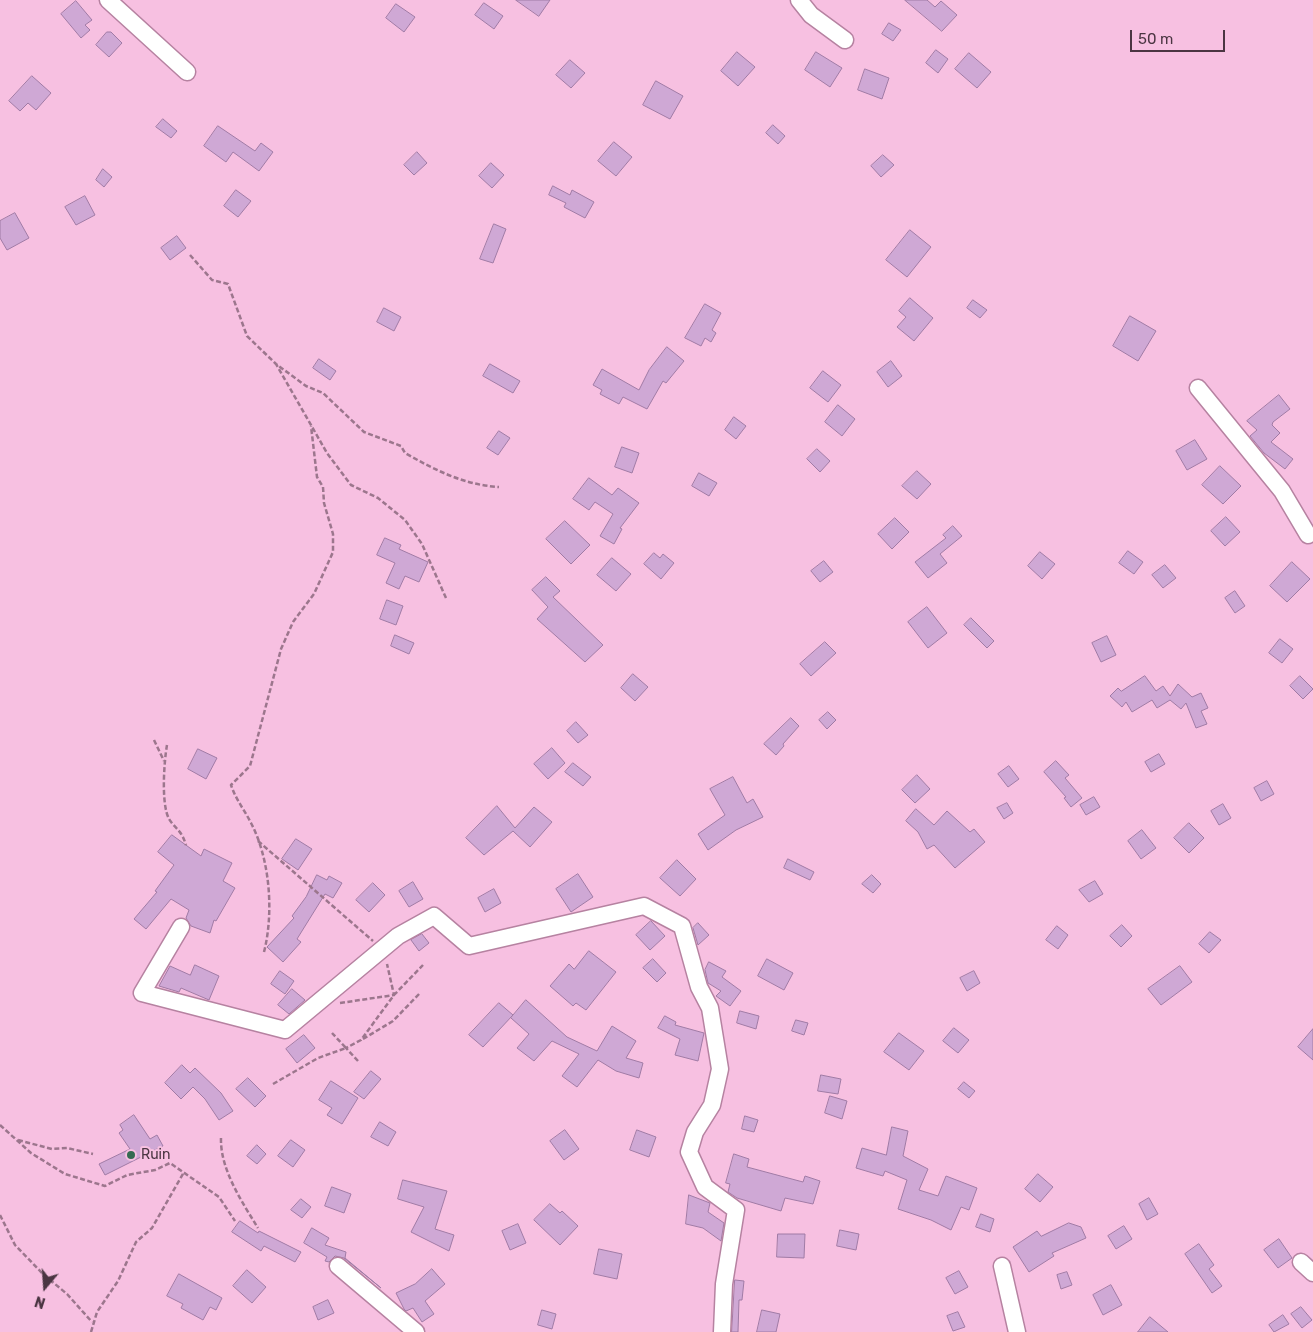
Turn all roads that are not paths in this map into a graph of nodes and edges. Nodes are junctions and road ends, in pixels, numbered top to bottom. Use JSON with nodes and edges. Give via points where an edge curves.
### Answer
{"nodes":[{"id":1,"x":108,"y":0,"type":"edge"},
{"id":2,"x":799,"y":0,"type":"edge"},
{"id":3,"x":845,"y":40,"type":"dead end"},
{"id":4,"x":187,"y":72,"type":"dead end"},
{"id":5,"x":1198,"y":388,"type":"dead end"},
{"id":6,"x":1308,"y":535,"type":"dead end"},
{"id":7,"x":181,"y":927,"type":"dead end"},
{"id":8,"x":1301,"y":1262,"type":"dead end"},
{"id":9,"x":338,"y":1266,"type":"dead end"},
{"id":10,"x":1002,"y":1266,"type":"dead end"},
{"id":11,"x":1313,"y":1273,"type":"edge"},
{"id":12,"x":416,"y":1332,"type":"edge"},
{"id":13,"x":722,"y":1332,"type":"edge"},
{"id":14,"x":1017,"y":1332,"type":"edge"}],
"edges":[{"from":1,"to":4,"type":"street"},
{"from":2,"to":3,"type":"street","via":[[811,14]]},
{"from":5,"to":6,"type":"street","via":[[1282,491]]},
{"from":7,"to":13,"type":"street","via":[[142,993],[285,1030],[398,936],[434,916],[469,946],[644,906],[682,926],[699,988],[710,1008],[720,1069],[712,1105],[696,1132],[689,1152],[705,1187],[736,1210],[724,1284]]},
{"from":8,"to":11,"type":"street"},
{"from":9,"to":12,"type":"street"},
{"from":10,"to":14,"type":"street"}]}
